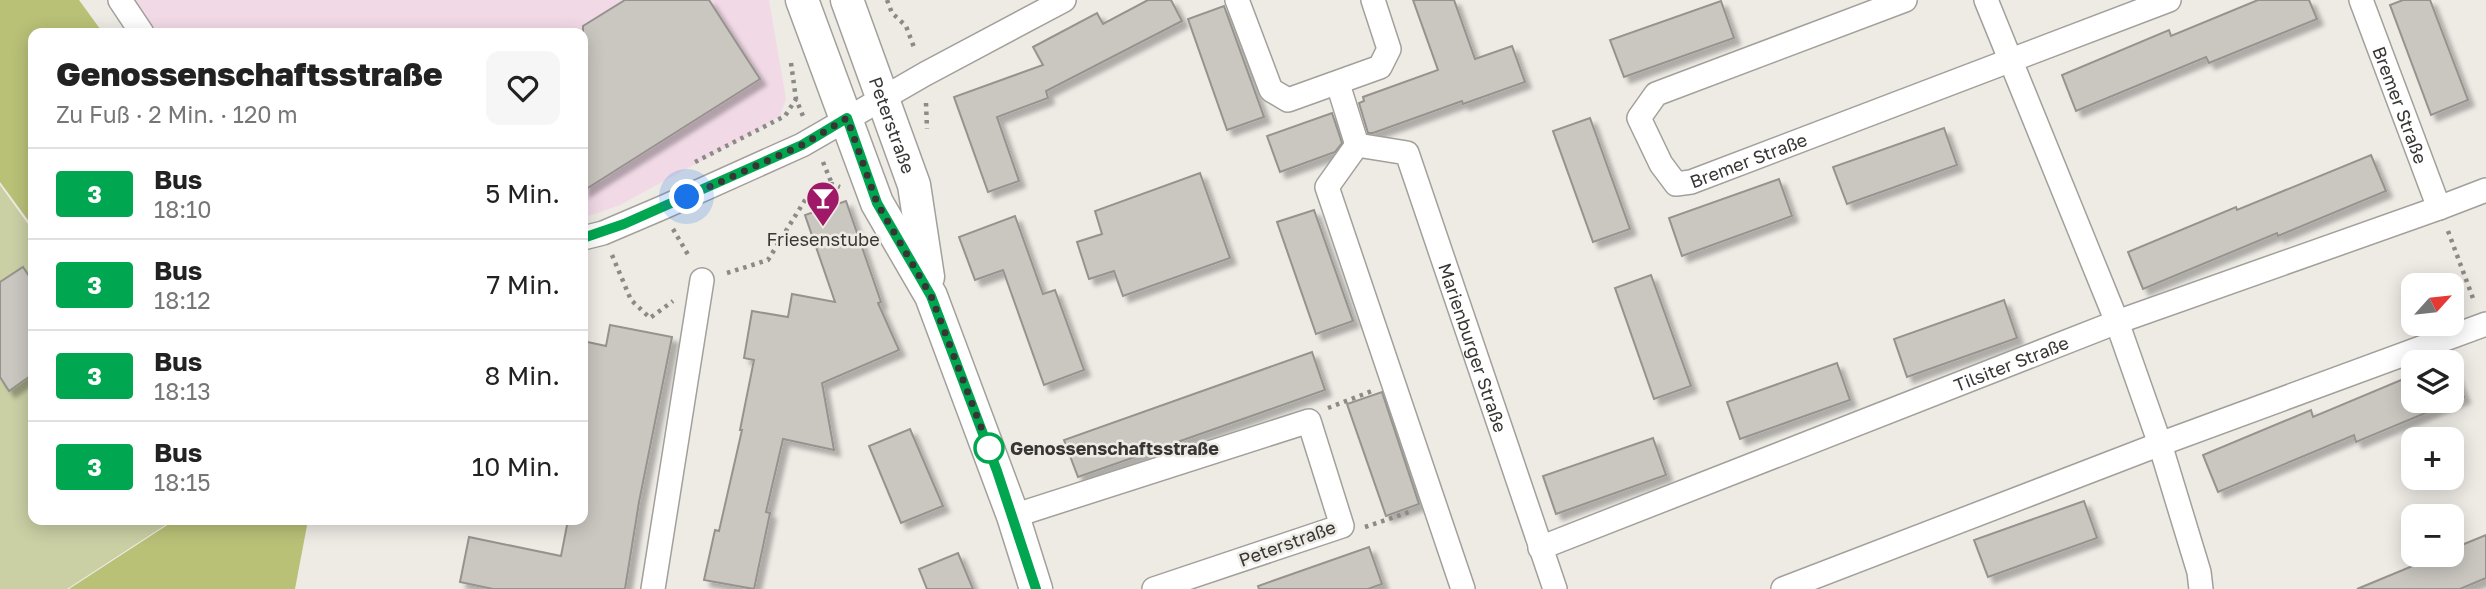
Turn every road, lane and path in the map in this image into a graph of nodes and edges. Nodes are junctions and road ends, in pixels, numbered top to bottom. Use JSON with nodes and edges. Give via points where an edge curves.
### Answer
{"nodes":[{"id":1,"x":120,"y":0,"type":"edge"},
{"id":2,"x":802,"y":0,"type":"edge"},
{"id":3,"x":847,"y":0,"type":"edge"},
{"id":4,"x":1064,"y":0,"type":"edge"},
{"id":5,"x":1237,"y":0,"type":"edge"},
{"id":6,"x":1373,"y":0,"type":"edge"},
{"id":7,"x":1905,"y":0,"type":"edge"},
{"id":8,"x":1986,"y":0,"type":"edge"},
{"id":9,"x":2169,"y":0,"type":"edge"},
{"id":10,"x":2361,"y":0,"type":"edge"},
{"id":11,"x":139,"y":28,"type":"edge"},
{"id":12,"x":2009,"y":59,"type":"junction"},
{"id":13,"x":1338,"y":84,"type":"junction"},
{"id":14,"x":883,"y":98,"type":"junction"},
{"id":15,"x":796,"y":99,"type":"dead end"},
{"id":16,"x":847,"y":118,"type":"junction"},
{"id":17,"x":1357,"y":145,"type":"junction"},
{"id":18,"x":686,"y":167,"type":"dead end"},
{"id":19,"x":851,"y":190,"type":"dead end"},
{"id":20,"x":2486,"y":190,"type":"edge"},
{"id":21,"x":664,"y":207,"type":"junction"},
{"id":22,"x":2439,"y":208,"type":"junction"},
{"id":23,"x":593,"y":235,"type":"edge"},
{"id":24,"x":702,"y":280,"type":"junction"},
{"id":25,"x":931,"y":296,"type":"junction"},
{"id":26,"x":2117,"y":321,"type":"junction"},
{"id":27,"x":2485,"y":327,"type":"edge"},
{"id":28,"x":1392,"y":383,"type":"junction"},
{"id":29,"x":1321,"y":411,"type":"dead end"},
{"id":30,"x":2160,"y":444,"type":"junction"},
{"id":31,"x":1433,"y":503,"type":"junction"},
{"id":32,"x":1013,"y":516,"type":"junction"},
{"id":33,"x":1342,"y":526,"type":"junction"},
{"id":34,"x":1540,"y":548,"type":"junction"},
{"id":35,"x":653,"y":589,"type":"edge"},
{"id":36,"x":1037,"y":589,"type":"edge"},
{"id":37,"x":1154,"y":589,"type":"edge"},
{"id":38,"x":1463,"y":589,"type":"edge"},
{"id":39,"x":1555,"y":589,"type":"edge"},
{"id":40,"x":1783,"y":589,"type":"edge"},
{"id":41,"x":2201,"y":589,"type":"edge"}],
"edges":[{"from":1,"to":11,"type":"street"},
{"from":2,"to":16,"type":"main road","name":"Peterstraße"},
{"from":3,"to":14,"type":"main road","name":"Peterstraße"},
{"from":4,"to":14,"type":"street"},
{"from":5,"to":13,"type":"street","via":[[1271,90],[1288,100]]},
{"from":6,"to":13,"type":"street","via":[[1389,49],[1380,67]]},
{"from":7,"to":12,"type":"street","name":"Bremer Straße","via":[[1656,94],[1639,118],[1661,164],[1676,184],[1691,182]]},
{"from":8,"to":12,"type":"street"},
{"from":9,"to":12,"type":"street","name":"Bremer Straße"},
{"from":10,"to":22,"type":"street","name":"Bremer Straße"},
{"from":12,"to":26,"type":"street"},
{"from":13,"to":17,"type":"street"},
{"from":14,"to":16,"type":"street"},
{"from":14,"to":25,"type":"main road","name":"Peterstraße","via":[[914,185]]},
{"from":15,"to":18,"type":"path","via":[[785,116]]},
{"from":16,"to":21,"type":"street","via":[[802,145]]},
{"from":16,"to":25,"type":"main road","name":"Peterstraße","via":[[877,203]]},
{"from":17,"to":28,"type":"street","via":[[1328,187]]},
{"from":17,"to":34,"type":"street","name":"Marienburger Straße","via":[[1406,153]]},
{"from":19,"to":24,"type":"path","via":[[832,184],[810,192],[768,260]]},
{"from":20,"to":22,"type":"street","name":"Tilsiter Straße"},
{"from":21,"to":23,"type":"street"},
{"from":21,"to":24,"type":"path"},
{"from":22,"to":26,"type":"street","name":"Tilsiter Straße"},
{"from":22,"to":27,"type":"path"},
{"from":23,"to":24,"type":"path","via":[[631,300],[650,318]]},
{"from":24,"to":35,"type":"street"},
{"from":25,"to":32,"type":"main road","name":"Peterstraße"},
{"from":26,"to":30,"type":"street"},
{"from":26,"to":34,"type":"street","name":"Tilsiter Straße"},
{"from":27,"to":30,"type":"street"},
{"from":28,"to":29,"type":"path"},
{"from":28,"to":31,"type":"street"},
{"from":30,"to":40,"type":"street"},
{"from":30,"to":41,"type":"street"},
{"from":31,"to":33,"type":"path","via":[[1345,534]]},
{"from":31,"to":38,"type":"street"},
{"from":32,"to":33,"type":"street","name":"Peterstraße","via":[[1309,421]]},
{"from":32,"to":36,"type":"main road","name":"Peterstraße"},
{"from":33,"to":37,"type":"street","name":"Peterstraße"},
{"from":34,"to":39,"type":"street","name":"Marienburger Straße"}]}
